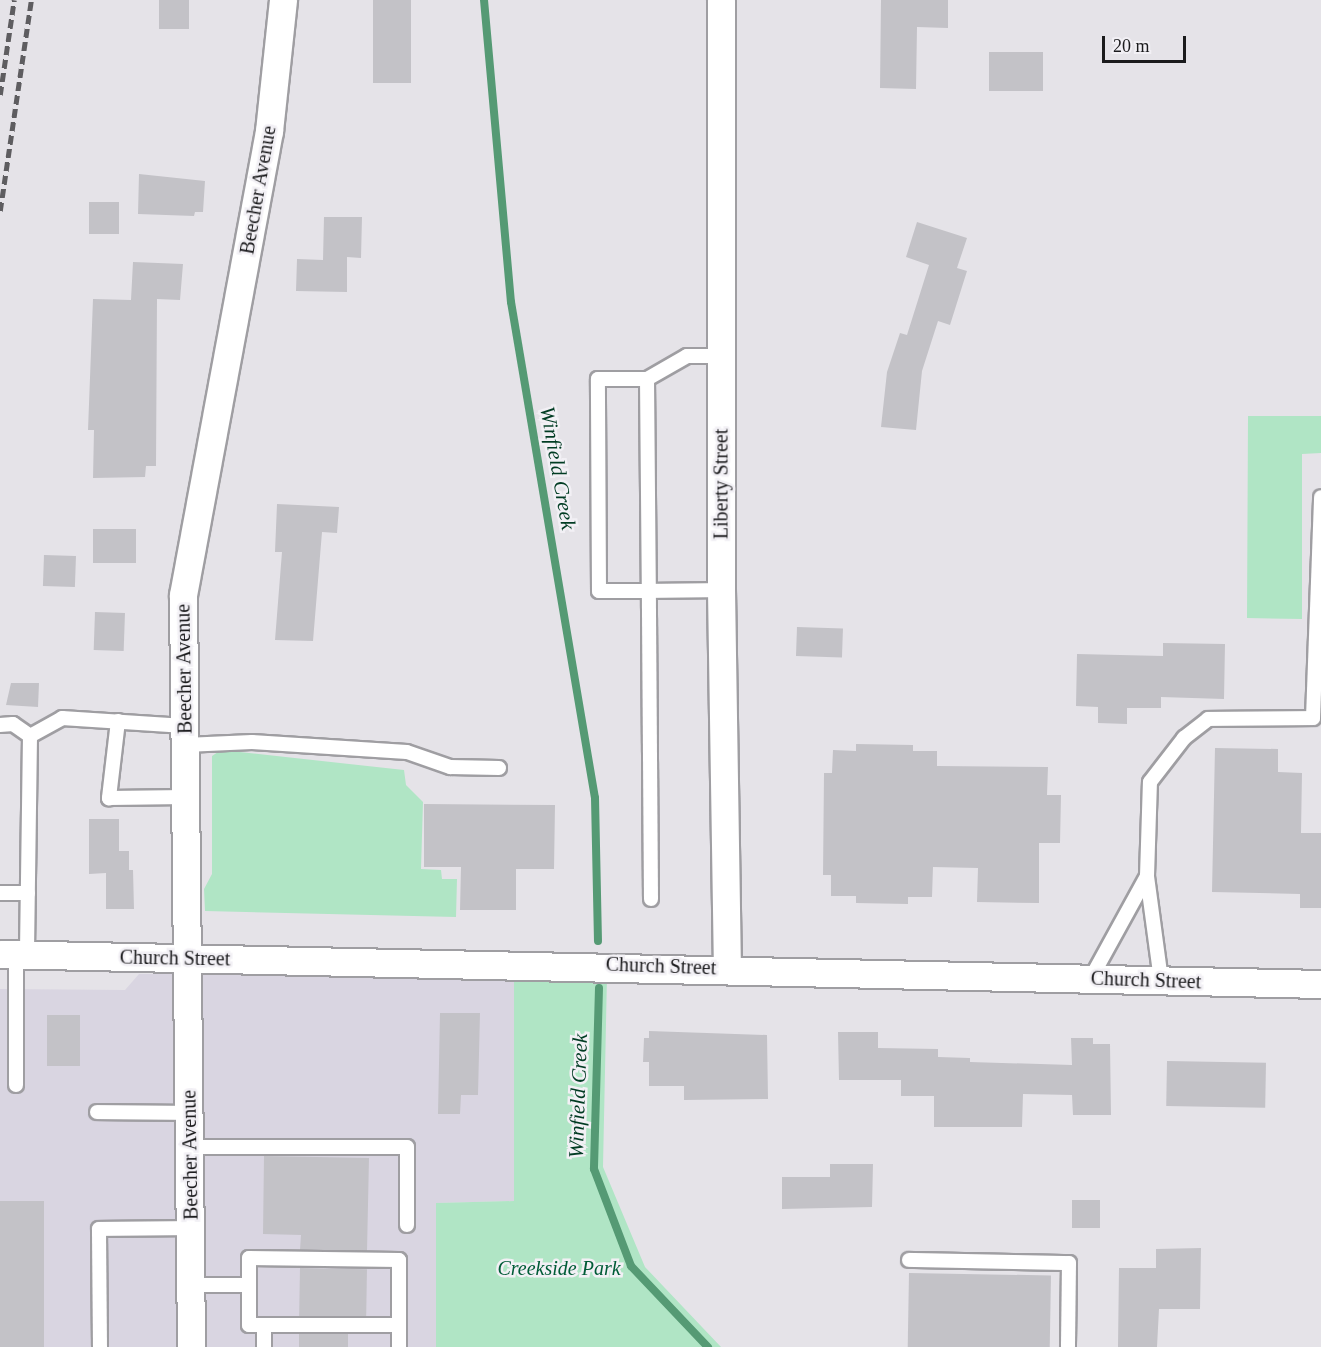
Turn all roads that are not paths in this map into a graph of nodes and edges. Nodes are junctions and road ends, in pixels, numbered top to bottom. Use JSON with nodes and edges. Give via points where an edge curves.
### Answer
{"nodes":[{"id":1,"x":283,"y":0,"type":"edge"},
{"id":2,"x":721,"y":0,"type":"edge"},
{"id":3,"x":721,"y":356,"type":"junction"},
{"id":4,"x":647,"y":379,"type":"junction"},
{"id":5,"x":1321,"y":497,"type":"edge"},
{"id":6,"x":721,"y":590,"type":"junction"},
{"id":7,"x":649,"y":591,"type":"junction"},
{"id":8,"x":118,"y":721,"type":"junction"},
{"id":9,"x":0,"y":725,"type":"edge"},
{"id":10,"x":30,"y":736,"type":"junction"},
{"id":11,"x":185,"y":736,"type":"junction"},
{"id":12,"x":498,"y":768,"type":"dead end"},
{"id":13,"x":186,"y":797,"type":"junction"},
{"id":14,"x":1148,"y":876,"type":"junction"},
{"id":15,"x":0,"y":893,"type":"edge"},
{"id":16,"x":28,"y":893,"type":"junction"},
{"id":17,"x":651,"y":899,"type":"dead end"},
{"id":18,"x":14,"y":954,"type":"edge"},
{"id":19,"x":188,"y":958,"type":"junction"},
{"id":20,"x":727,"y":968,"type":"junction"},
{"id":21,"x":1091,"y":978,"type":"junction"},
{"id":22,"x":1161,"y":980,"type":"junction"},
{"id":23,"x":1321,"y":984,"type":"edge"},
{"id":24,"x":16,"y":1085,"type":"dead end"},
{"id":25,"x":97,"y":1112,"type":"dead end"},
{"id":26,"x":189,"y":1113,"type":"junction"},
{"id":27,"x":189,"y":1147,"type":"junction"},
{"id":28,"x":407,"y":1225,"type":"dead end"},
{"id":29,"x":190,"y":1228,"type":"junction"},
{"id":30,"x":909,"y":1260,"type":"dead end"},
{"id":31,"x":249,"y":1285,"type":"junction"},
{"id":32,"x":192,"y":1286,"type":"junction"},
{"id":33,"x":264,"y":1325,"type":"junction"},
{"id":34,"x":399,"y":1325,"type":"junction"},
{"id":35,"x":100,"y":1347,"type":"edge"},
{"id":36,"x":191,"y":1347,"type":"edge"},
{"id":37,"x":264,"y":1347,"type":"edge"},
{"id":38,"x":399,"y":1347,"type":"edge"},
{"id":39,"x":1068,"y":1347,"type":"edge"}],
"edges":[{"from":1,"to":11,"type":"street","name":"Beecher Avenue","via":[[269,131],[183,595]]},
{"from":2,"to":3,"type":"street","name":"Liberty Street"},
{"from":3,"to":4,"type":"lane","via":[[687,357]]},
{"from":3,"to":6,"type":"street","name":"Liberty Street"},
{"from":4,"to":7,"type":"lane"},
{"from":4,"to":7,"type":"lane","via":[[598,379],[599,591]]},
{"from":5,"to":14,"type":"lane","via":[[1313,718],[1208,719],[1184,738],[1150,782]]},
{"from":6,"to":7,"type":"lane"},
{"from":6,"to":20,"type":"street","name":"Liberty Street"},
{"from":7,"to":17,"type":"lane"},
{"from":8,"to":10,"type":"lane","via":[[62,718]]},
{"from":8,"to":11,"type":"lane"},
{"from":8,"to":13,"type":"lane","via":[[109,798]]},
{"from":9,"to":10,"type":"lane","via":[[13,724]]},
{"from":10,"to":16,"type":"lane"},
{"from":11,"to":12,"type":"lane","via":[[408,752],[450,767]]},
{"from":11,"to":13,"type":"street","name":"Beecher Avenue"},
{"from":13,"to":19,"type":"street","name":"Beecher Avenue"},
{"from":14,"to":21,"type":"lane"},
{"from":14,"to":22,"type":"lane"},
{"from":15,"to":16,"type":"lane"},
{"from":16,"to":18,"type":"lane"},
{"from":18,"to":19,"type":"street","name":"Church Street"},
{"from":18,"to":24,"type":"lane"},
{"from":19,"to":20,"type":"street","name":"Church Street"},
{"from":19,"to":26,"type":"street","name":"Beecher Avenue"},
{"from":20,"to":21,"type":"street","name":"Church Street"},
{"from":21,"to":22,"type":"street","name":"Church Street"},
{"from":22,"to":23,"type":"street","name":"Church Street"},
{"from":25,"to":26,"type":"lane"},
{"from":26,"to":27,"type":"street","name":"Beecher Avenue"},
{"from":27,"to":28,"type":"lane","via":[[407,1148]]},
{"from":27,"to":29,"type":"street","name":"Beecher Avenue"},
{"from":29,"to":32,"type":"street","name":"Beecher Avenue"},
{"from":29,"to":35,"type":"lane","via":[[99,1229]]},
{"from":30,"to":39,"type":"lane","via":[[1069,1263]]},
{"from":31,"to":32,"type":"lane"},
{"from":31,"to":33,"type":"lane","via":[[249,1325]]},
{"from":31,"to":34,"type":"lane","via":[[249,1258],[399,1260]]},
{"from":32,"to":36,"type":"street","name":"Beecher Avenue"},
{"from":33,"to":34,"type":"lane"},
{"from":33,"to":37,"type":"lane"},
{"from":34,"to":38,"type":"lane"}]}
